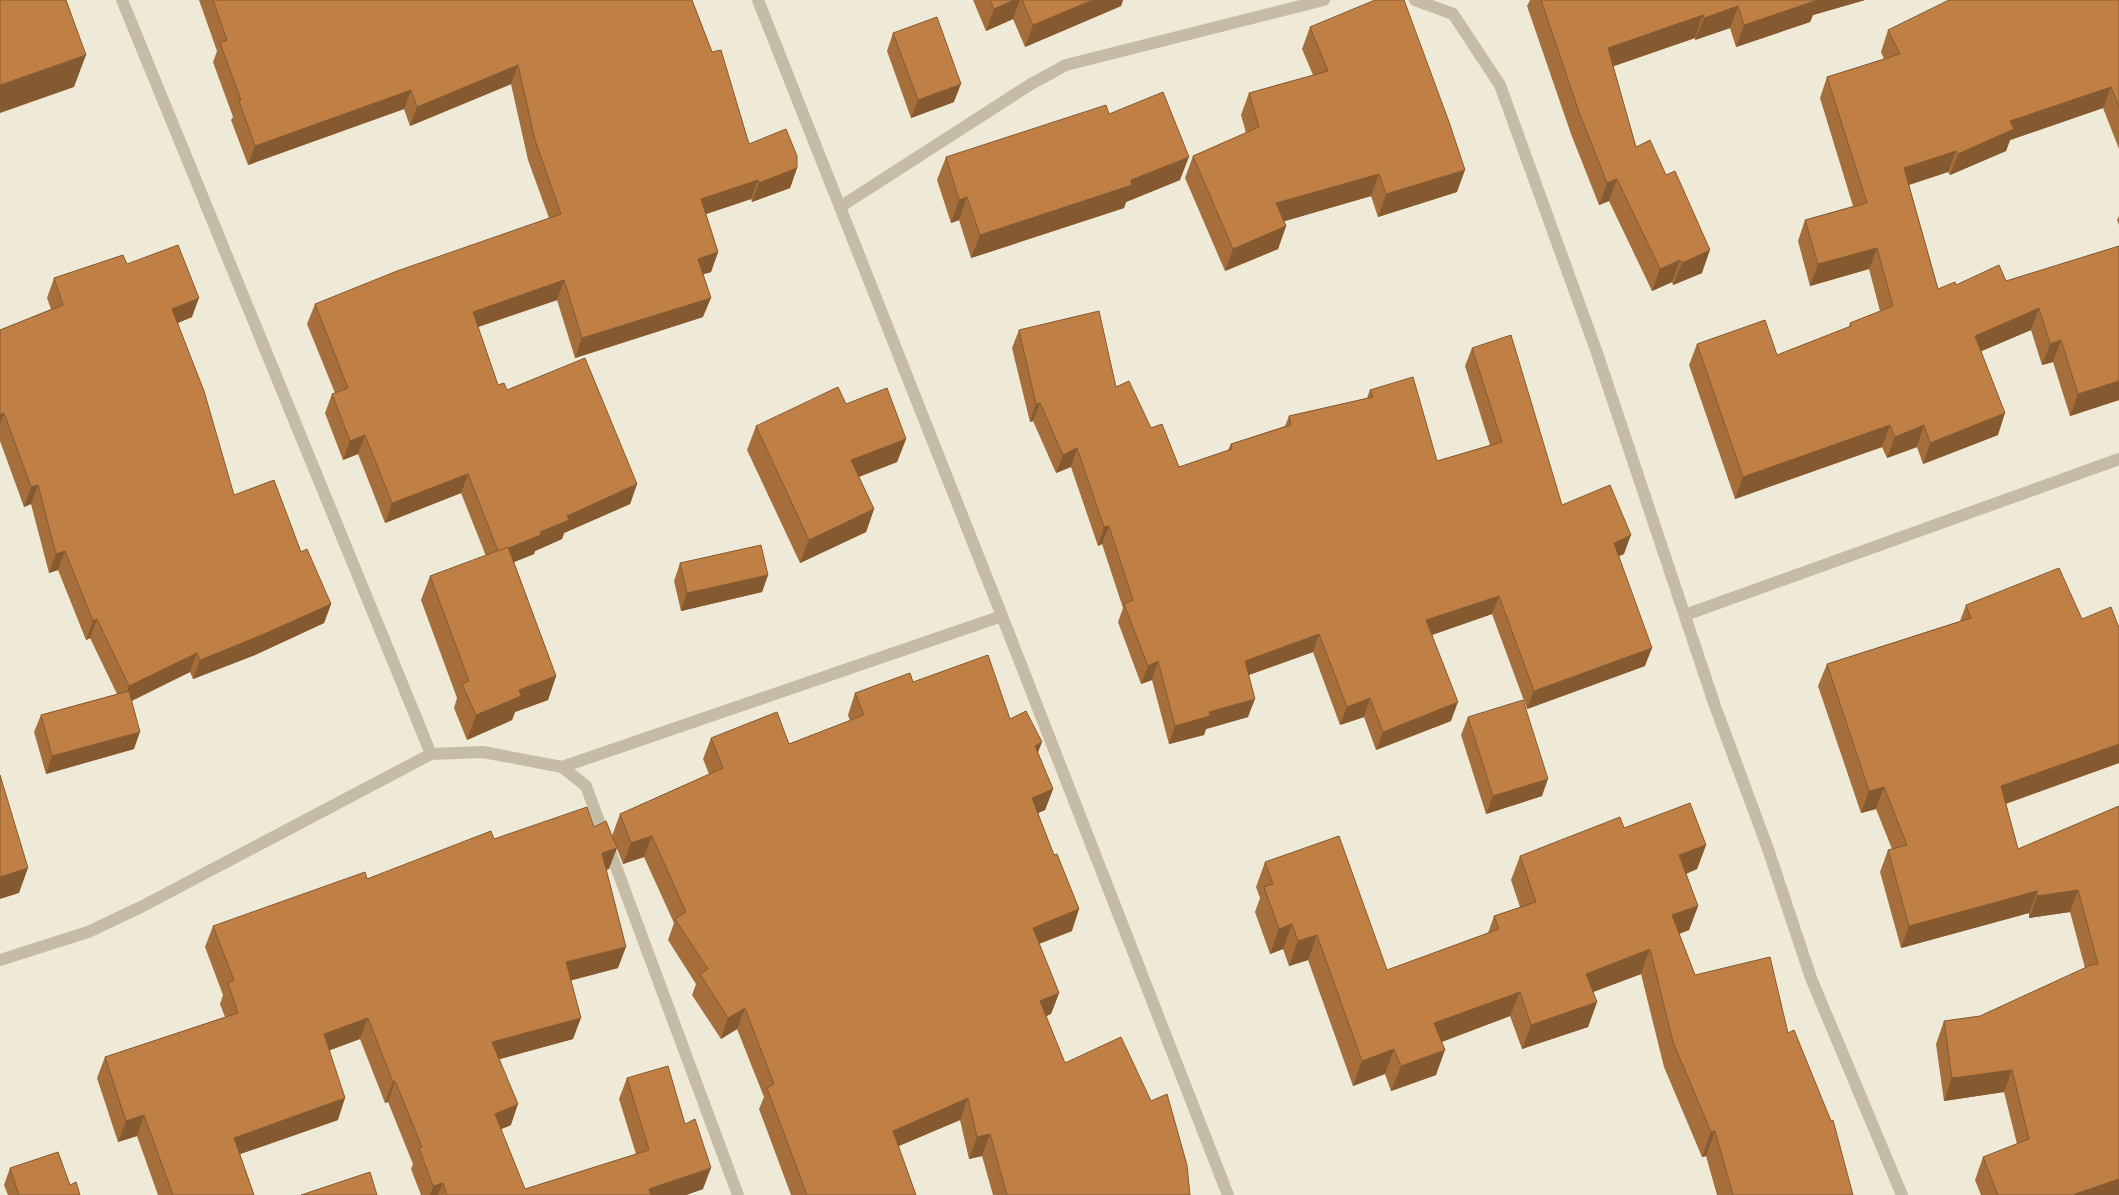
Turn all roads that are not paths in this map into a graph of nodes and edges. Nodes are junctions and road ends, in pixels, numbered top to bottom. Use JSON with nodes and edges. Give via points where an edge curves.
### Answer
{"nodes":[{"id":1,"x":122,"y":0,"type":"edge"},
{"id":2,"x":758,"y":0,"type":"edge"},
{"id":3,"x":1324,"y":0,"type":"edge"},
{"id":4,"x":1415,"y":0,"type":"edge"},
{"id":5,"x":840,"y":207,"type":"junction"},
{"id":6,"x":2119,"y":458,"type":"edge"},
{"id":7,"x":1685,"y":615,"type":"junction"},
{"id":8,"x":1002,"y":616,"type":"junction"},
{"id":9,"x":431,"y":754,"type":"junction"},
{"id":10,"x":562,"y":767,"type":"junction"},
{"id":11,"x":0,"y":960,"type":"edge"},
{"id":12,"x":738,"y":1195,"type":"edge"},
{"id":13,"x":1228,"y":1195,"type":"edge"},
{"id":14,"x":1902,"y":1195,"type":"edge"}],
"edges":[{"from":1,"to":9,"type":"street"},
{"from":2,"to":5,"type":"street"},
{"from":3,"to":5,"type":"street","via":[[1066,65],[1031,84]]},
{"from":4,"to":7,"type":"street","via":[[1453,14],[1500,85],[1596,350]]},
{"from":5,"to":8,"type":"street"},
{"from":6,"to":7,"type":"street"},
{"from":7,"to":14,"type":"street","via":[[1811,978]]},
{"from":8,"to":10,"type":"street"},
{"from":8,"to":13,"type":"street"},
{"from":9,"to":10,"type":"street","via":[[483,752]]},
{"from":9,"to":11,"type":"street","via":[[141,907],[88,932]]},
{"from":10,"to":12,"type":"street","via":[[586,786]]}]}
